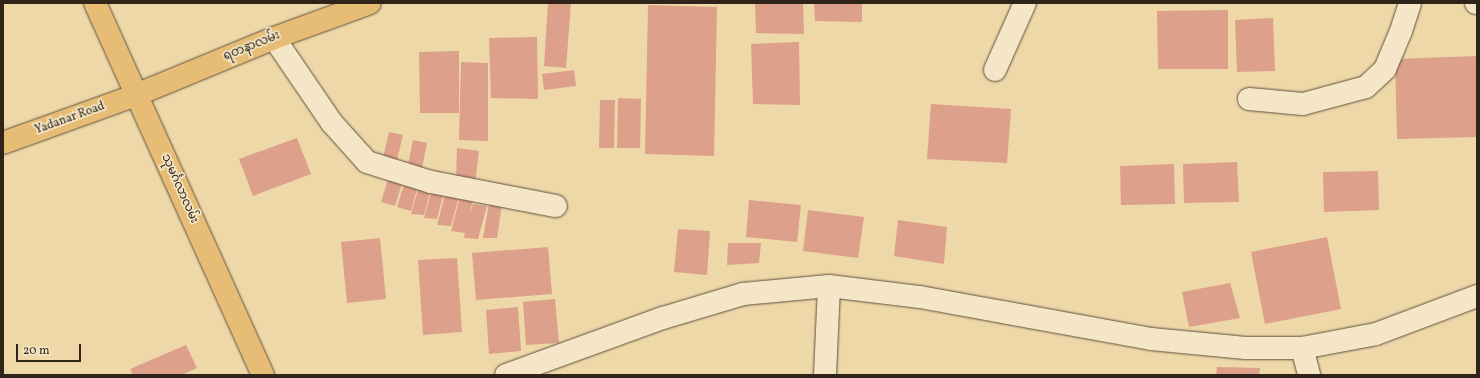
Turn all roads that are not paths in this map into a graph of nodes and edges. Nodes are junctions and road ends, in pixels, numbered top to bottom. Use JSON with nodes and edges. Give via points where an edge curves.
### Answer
{"nodes":[{"id":1,"x":95,"y":3,"type":"edge"},
{"id":2,"x":370,"y":3,"type":"edge"},
{"id":3,"x":1025,"y":3,"type":"edge"},
{"id":4,"x":1410,"y":3,"type":"edge"},
{"id":5,"x":274,"y":38,"type":"junction"},
{"id":6,"x":995,"y":70,"type":"dead end"},
{"id":7,"x":136,"y":95,"type":"junction"},
{"id":8,"x":1249,"y":99,"type":"dead end"},
{"id":9,"x":3,"y":143,"type":"edge"},
{"id":10,"x":556,"y":206,"type":"dead end"},
{"id":11,"x":829,"y":286,"type":"junction"},
{"id":12,"x":1477,"y":296,"type":"edge"},
{"id":13,"x":1302,"y":348,"type":"junction"},
{"id":14,"x":263,"y":375,"type":"edge"},
{"id":15,"x":506,"y":375,"type":"edge"},
{"id":16,"x":826,"y":375,"type":"edge"},
{"id":17,"x":1309,"y":375,"type":"edge"}],
"edges":[{"from":1,"to":7,"type":"main road","name":"သုမင်္ဂလာလမ်း"},
{"from":2,"to":5,"type":"main road","name":"ရတနာလမ်း"},
{"from":3,"to":6,"type":"street"},
{"from":4,"to":8,"type":"street","via":[[1385,69],[1366,87],[1303,104]]},
{"from":5,"to":7,"type":"main road","name":"ရတနာလမ်း"},
{"from":5,"to":10,"type":"street","via":[[332,123],[367,162],[431,182]]},
{"from":7,"to":9,"type":"main road","name":"Yadanar Road"},
{"from":7,"to":14,"type":"main road","name":"သုမင်္ဂလာလမ်း"},
{"from":11,"to":13,"type":"street","via":[[920,297],[1151,339],[1246,348]]},
{"from":11,"to":15,"type":"street","via":[[743,294],[663,318]]},
{"from":11,"to":16,"type":"street"},
{"from":12,"to":13,"type":"street","via":[[1376,334]]},
{"from":13,"to":17,"type":"street"}]}
